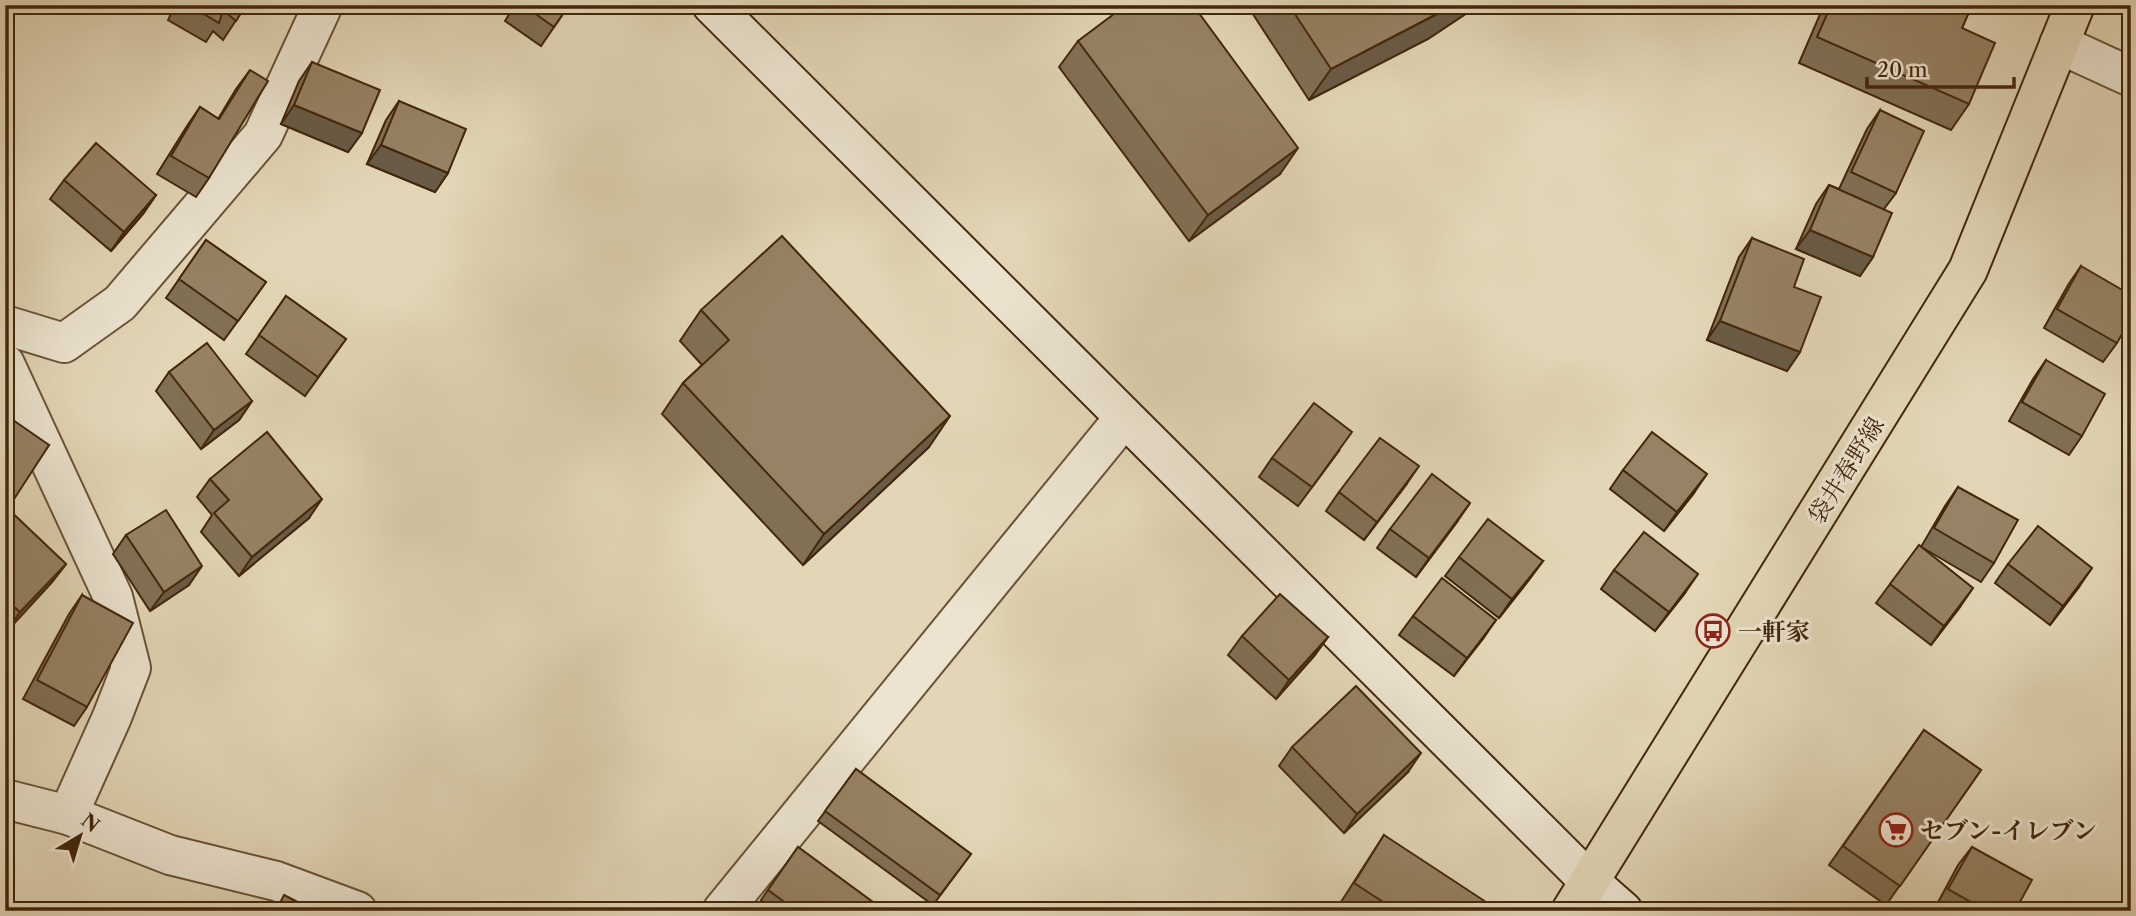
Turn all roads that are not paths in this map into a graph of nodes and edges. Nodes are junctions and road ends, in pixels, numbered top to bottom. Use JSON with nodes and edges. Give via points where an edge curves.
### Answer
{"nodes":[{"id":1,"x":323,"y":5,"type":"edge"},
{"id":2,"x":712,"y":5,"type":"edge"},
{"id":3,"x":2075,"y":5,"type":"edge"},
{"id":4,"x":2059,"y":44,"type":"junction"},
{"id":5,"x":2131,"y":77,"type":"edge"},
{"id":6,"x":5,"y":325,"type":"edge"},
{"id":7,"x":5,"y":364,"type":"edge"},
{"id":8,"x":1124,"y":418,"type":"junction"},
{"id":9,"x":5,"y":799,"type":"edge"},
{"id":10,"x":68,"y":815,"type":"junction"},
{"id":11,"x":1581,"y":896,"type":"edge"},
{"id":12,"x":357,"y":911,"type":"edge"},
{"id":13,"x":722,"y":911,"type":"edge"},
{"id":14,"x":1623,"y":911,"type":"edge"}],
"edges":[{"from":1,"to":6,"type":"street","via":[[263,135],[120,303],[64,342]]},
{"from":2,"to":8,"type":"street"},
{"from":3,"to":4,"type":"main road","name":"袋井春野線"},
{"from":4,"to":5,"type":"street"},
{"from":4,"to":11,"type":"main road","name":"袋井春野線","via":[[1968,270]]},
{"from":7,"to":10,"type":"street","via":[[113,597],[131,668]]},
{"from":8,"to":11,"type":"street"},
{"from":8,"to":13,"type":"street"},
{"from":9,"to":10,"type":"street"},
{"from":10,"to":12,"type":"street","via":[[170,855],[276,881]]},
{"from":11,"to":14,"type":"street"}]}
